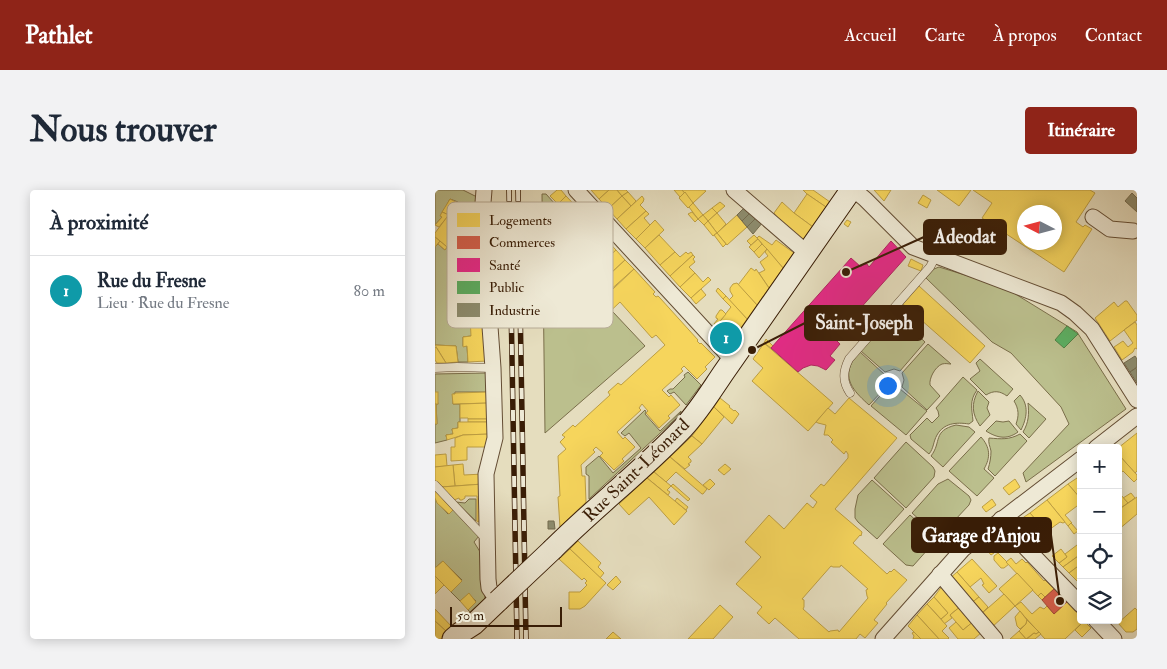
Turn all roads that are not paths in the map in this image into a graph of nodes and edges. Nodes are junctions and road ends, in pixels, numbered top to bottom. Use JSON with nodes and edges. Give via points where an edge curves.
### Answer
{"nodes":[{"id":1,"x":576,"y":190,"type":"edge"},
{"id":2,"x":734,"y":190,"type":"edge"},
{"id":3,"x":853,"y":190,"type":"edge"},
{"id":4,"x":587,"y":202,"type":"edge"},
{"id":5,"x":1093,"y":217,"type":"dead end"},
{"id":6,"x":613,"y":230,"type":"edge"},
{"id":7,"x":1136,"y":231,"type":"edge"},
{"id":8,"x":807,"y":253,"type":"junction"},
{"id":9,"x":936,"y":256,"type":"junction"},
{"id":10,"x":490,"y":328,"type":"edge"},
{"id":11,"x":733,"y":358,"type":"junction"},
{"id":12,"x":435,"y":368,"type":"edge"},
{"id":13,"x":493,"y":368,"type":"junction"},
{"id":14,"x":850,"y":393,"type":"dead end"},
{"id":15,"x":1137,"y":400,"type":"edge"},
{"id":16,"x":1137,"y":416,"type":"edge"},
{"id":17,"x":1101,"y":444,"type":"edge"},
{"id":18,"x":1077,"y":462,"type":"edge"},
{"id":19,"x":435,"y":485,"type":"edge"},
{"id":20,"x":1001,"y":519,"type":"junction"},
{"id":21,"x":484,"y":542,"type":"junction"},
{"id":22,"x":940,"y":574,"type":"junction"},
{"id":23,"x":1077,"y":600,"type":"edge"},
{"id":24,"x":495,"y":601,"type":"junction"},
{"id":25,"x":1100,"y":624,"type":"edge"},
{"id":26,"x":453,"y":639,"type":"edge"},
{"id":27,"x":883,"y":639,"type":"edge"},
{"id":28,"x":995,"y":639,"type":"edge"},
{"id":29,"x":1114,"y":639,"type":"edge"}],
"edges":[{"from":1,"to":4,"type":"street"},
{"from":2,"to":8,"type":"street"},
{"from":3,"to":8,"type":"street","name":"Rue Saint-Léonard"},
{"from":3,"to":9,"type":"street","via":[[913,247]]},
{"from":5,"to":7,"type":"street","via":[[1110,229]]},
{"from":6,"to":11,"type":"street"},
{"from":8,"to":11,"type":"street","name":"Rue Saint-Léonard"},
{"from":9,"to":14,"type":"lane","via":[[930,267],[849,358],[843,373]]},
{"from":9,"to":15,"type":"street","via":[[1061,303],[1075,313],[1092,329]]},
{"from":10,"to":13,"type":"street"},
{"from":11,"to":24,"type":"street","name":"Rue Saint-Léonard","bridge":true,"via":[[684,427]]},
{"from":12,"to":13,"type":"lane"},
{"from":13,"to":21,"type":"street","via":[[495,438],[486,474]]},
{"from":16,"to":17,"type":"street"},
{"from":18,"to":20,"type":"street"},
{"from":19,"to":21,"type":"lane"},
{"from":20,"to":22,"type":"street","via":[[963,549]]},
{"from":20,"to":23,"type":"street"},
{"from":21,"to":24,"type":"street","via":[[489,588]]},
{"from":22,"to":27,"type":"street"},
{"from":22,"to":28,"type":"street"},
{"from":24,"to":26,"type":"street","name":"Rue Saint-Léonard","via":[[474,624]]},
{"from":25,"to":29,"type":"street"}]}
